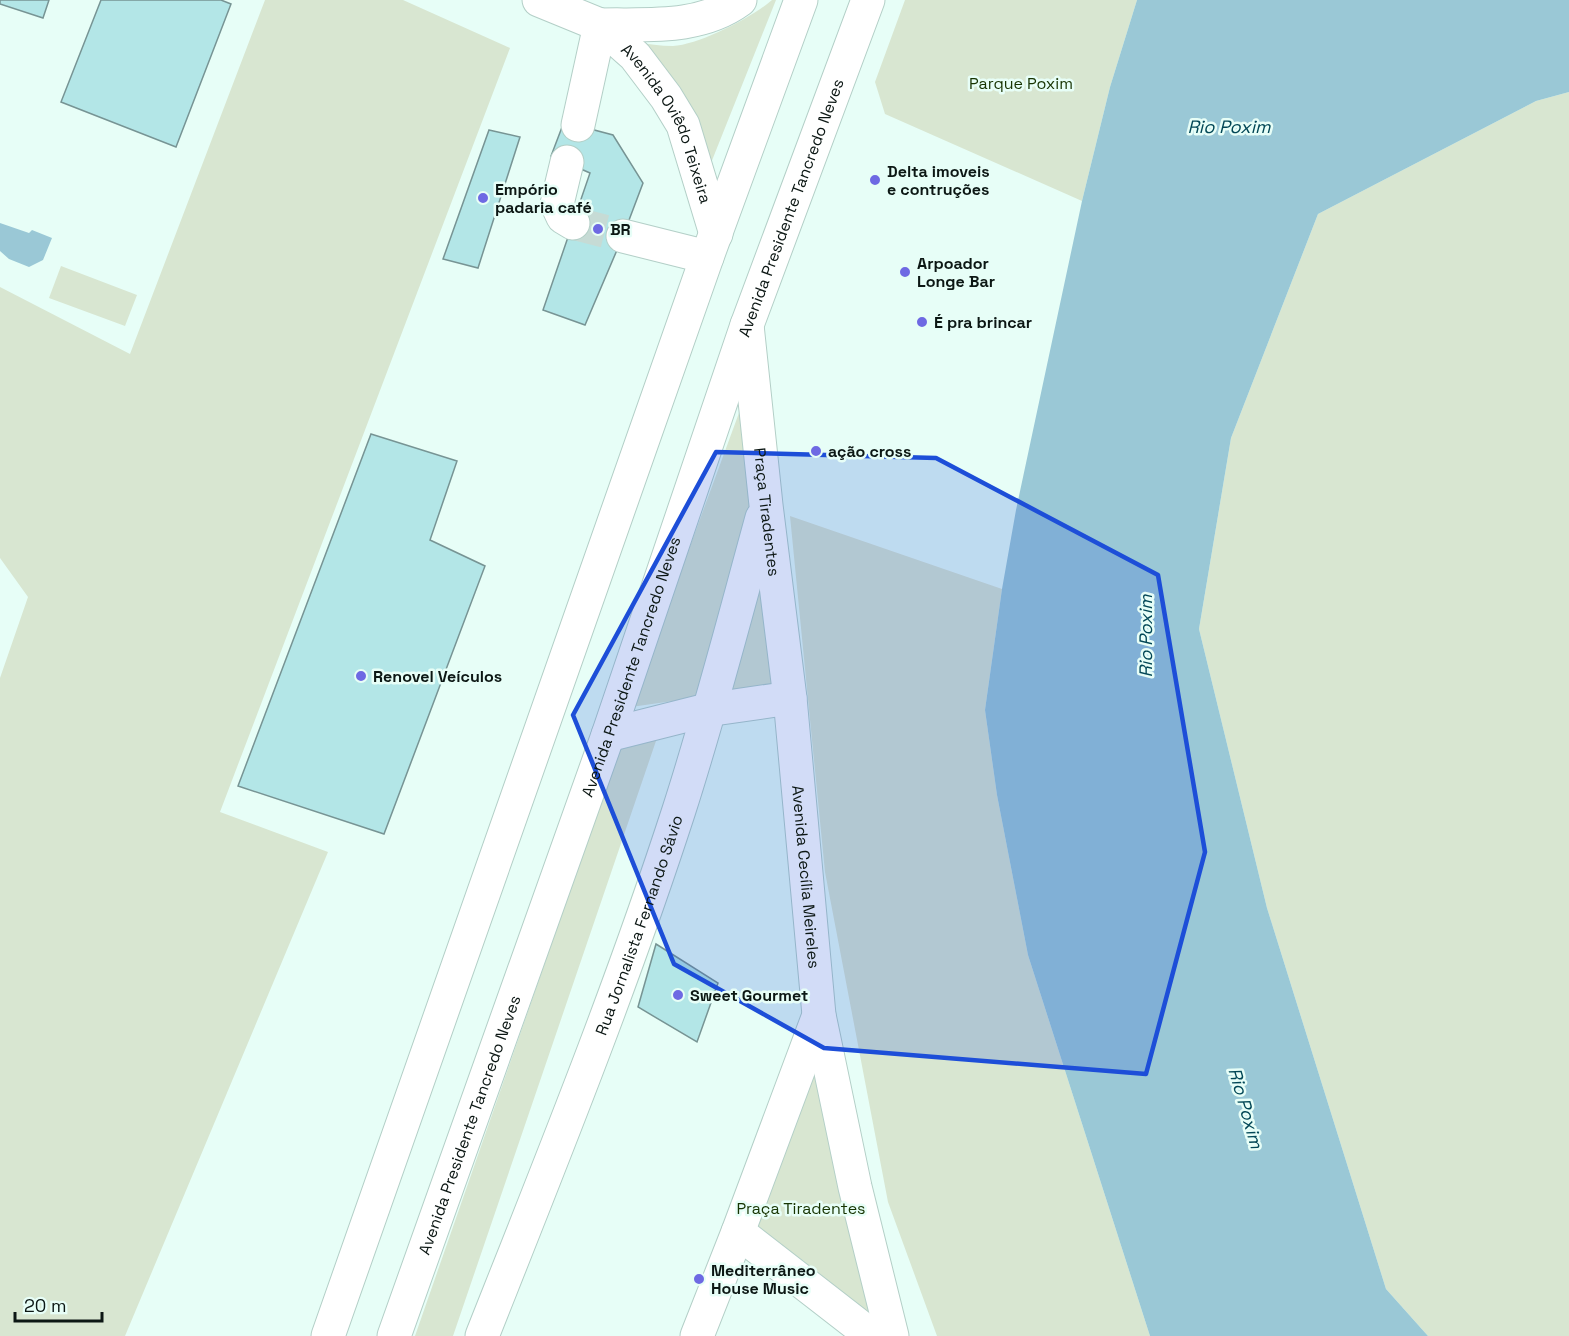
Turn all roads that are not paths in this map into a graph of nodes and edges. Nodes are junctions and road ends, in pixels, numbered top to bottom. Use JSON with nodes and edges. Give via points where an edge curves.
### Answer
{"nodes":[{"id":1,"x":539,"y":0,"type":"edge"},
{"id":2,"x":740,"y":0,"type":"edge"},
{"id":3,"x":801,"y":0,"type":"edge"},
{"id":4,"x":868,"y":0,"type":"edge"},
{"id":5,"x":600,"y":25,"type":"junction"},
{"id":6,"x":578,"y":125,"type":"dead end"},
{"id":7,"x":567,"y":162,"type":"dead end"},
{"id":8,"x":573,"y":223,"type":"tunnel mouth"},
{"id":9,"x":623,"y":236,"type":"tunnel mouth"},
{"id":10,"x":711,"y":246,"type":"junction"},
{"id":11,"x":747,"y":325,"type":"junction"},
{"id":12,"x":766,"y":506,"type":"junction"},
{"id":13,"x":790,"y":698,"type":"junction"},
{"id":14,"x":707,"y":710,"type":"junction"},
{"id":15,"x":608,"y":735,"type":"junction"},
{"id":16,"x":819,"y":1015,"type":"junction"},
{"id":17,"x":738,"y":1232,"type":"junction"},
{"id":18,"x":328,"y":1336,"type":"edge"},
{"id":19,"x":394,"y":1336,"type":"edge"},
{"id":20,"x":482,"y":1336,"type":"edge"},
{"id":21,"x":697,"y":1336,"type":"edge"},
{"id":22,"x":872,"y":1336,"type":"edge"},
{"id":23,"x":892,"y":1336,"type":"edge"}],
"edges":[{"from":1,"to":5,"type":"street","name":"Avenida Oviêdo Teixeira"},
{"from":2,"to":5,"type":"street","name":"Avenida Oviêdo Teixeira","via":[[686,23]]},
{"from":3,"to":10,"type":"street"},
{"from":4,"to":11,"type":"street","name":"Avenida Presidente Tancredo Neves"},
{"from":5,"to":6,"type":"street"},
{"from":5,"to":10,"type":"street","name":"Avenida Oviêdo Teixeira","via":[[635,56],[683,124]]},
{"from":7,"to":8,"type":"street","via":[[557,204],[563,217]]},
{"from":9,"to":10,"type":"street"},
{"from":10,"to":18,"type":"street"},
{"from":11,"to":12,"type":"street","name":"Praça Tiradentes"},
{"from":11,"to":15,"type":"street","name":"Avenida Presidente Tancredo Neves"},
{"from":12,"to":13,"type":"street","name":"Praça Tiradentes"},
{"from":12,"to":14,"type":"street","name":"Rua Jornalista Fernando Sávio"},
{"from":13,"to":14,"type":"street"},
{"from":13,"to":16,"type":"street","name":"Avenida Cecília Meireles"},
{"from":14,"to":15,"type":"street"},
{"from":14,"to":20,"type":"street","name":"Rua Jornalista Fernando Sávio","via":[[679,809],[622,976]]},
{"from":15,"to":19,"type":"street","name":"Avenida Presidente Tancredo Neves"},
{"from":16,"to":17,"type":"street"},
{"from":16,"to":23,"type":"street","name":"Avenida Cecília Meireles","via":[[855,1187]]},
{"from":17,"to":21,"type":"street"},
{"from":17,"to":22,"type":"street"}]}
